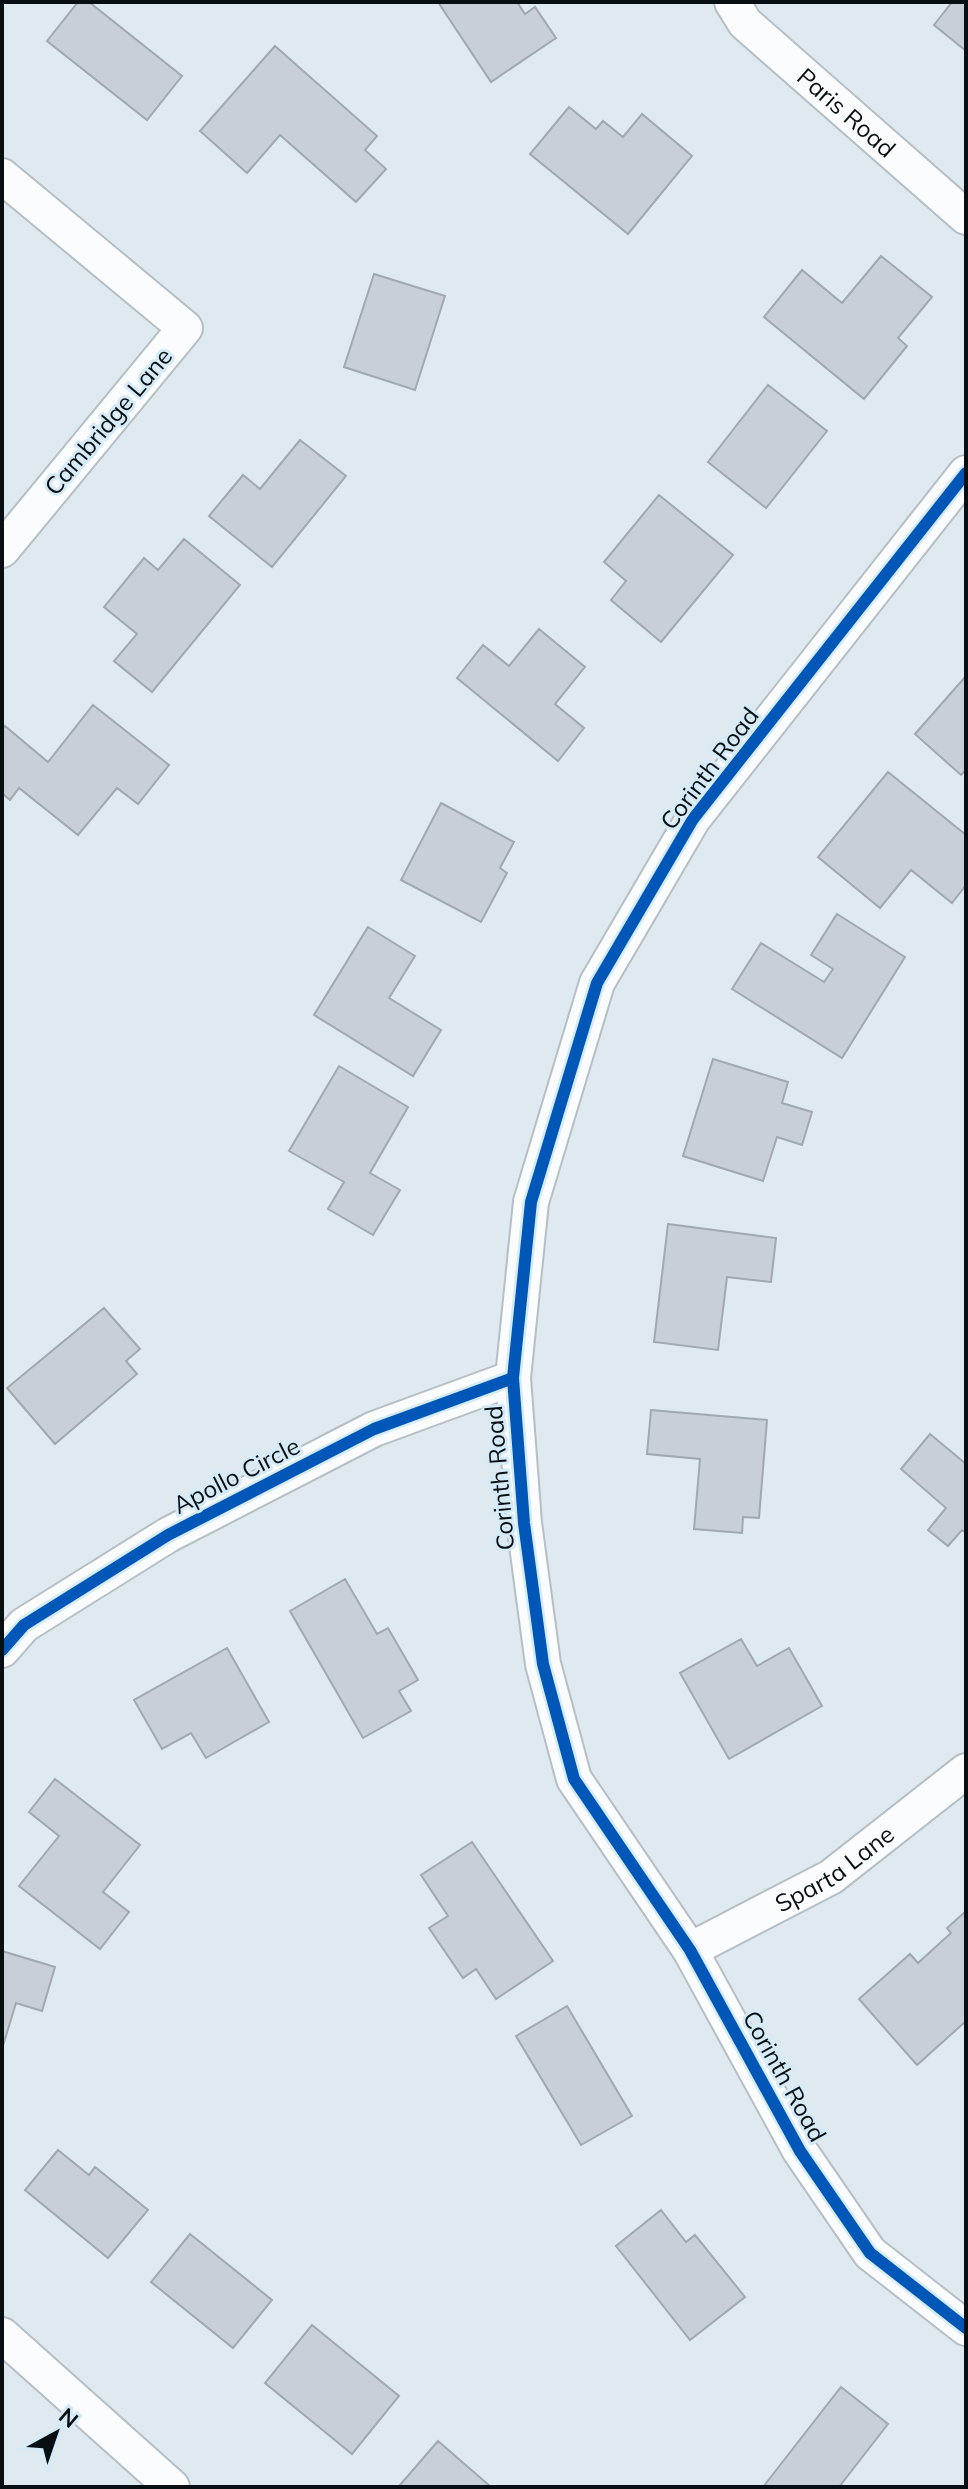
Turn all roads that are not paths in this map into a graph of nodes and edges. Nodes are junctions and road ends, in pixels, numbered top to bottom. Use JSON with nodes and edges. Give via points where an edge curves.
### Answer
{"nodes":[{"id":1,"x":732,"y":2,"type":"edge"},
{"id":2,"x":2,"y":176,"type":"edge"},
{"id":3,"x":966,"y":217,"type":"edge"},
{"id":4,"x":966,"y":473,"type":"edge"},
{"id":5,"x":2,"y":550,"type":"edge"},
{"id":6,"x":513,"y":1378,"type":"junction"},
{"id":7,"x":2,"y":1650,"type":"edge"},
{"id":8,"x":966,"y":1771,"type":"edge"},
{"id":9,"x":690,"y":1950,"type":"junction"},
{"id":10,"x":966,"y":2328,"type":"edge"},
{"id":11,"x":2,"y":2335,"type":"edge"},
{"id":12,"x":172,"y":2487,"type":"edge"}],
"edges":[{"from":1,"to":3,"type":"street","name":"Paris Road","via":[[745,23]]},
{"from":2,"to":5,"type":"street","name":"Cambridge Lane","via":[[185,328]]},
{"from":4,"to":6,"type":"street","name":"Corinth Road","via":[[693,819],[597,983],[531,1202]]},
{"from":6,"to":7,"type":"street","name":"Apollo Circle","via":[[374,1429],[168,1535],[24,1625]]},
{"from":6,"to":9,"type":"street","name":"Corinth Road","via":[[524,1523],[543,1664],[574,1779]]},
{"from":8,"to":9,"type":"street","name":"Sparta Lane","via":[[831,1877]]},
{"from":9,"to":10,"type":"street","name":"Corinth Road","via":[[800,2151],[870,2253]]},
{"from":11,"to":12,"type":"street"}]}
